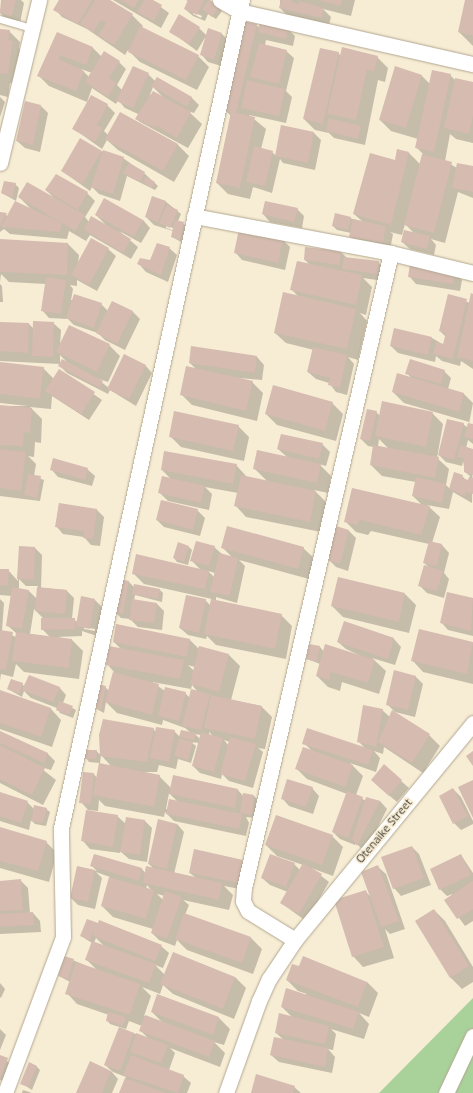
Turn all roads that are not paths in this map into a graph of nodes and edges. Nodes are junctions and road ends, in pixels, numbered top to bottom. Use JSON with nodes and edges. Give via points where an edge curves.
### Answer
{"nodes":[{"id":1,"x":39,"y":0,"type":"edge"},
{"id":2,"x":220,"y":0,"type":"edge"},
{"id":3,"x":241,"y":6,"type":"edge"},
{"id":4,"x":0,"y":19,"type":"edge"},
{"id":5,"x":32,"y":28,"type":"junction"},
{"id":6,"x":473,"y":64,"type":"edge"},
{"id":7,"x":1,"y":158,"type":"edge"},
{"id":8,"x":194,"y":216,"type":"junction"},
{"id":9,"x":391,"y":253,"type":"junction"},
{"id":10,"x":473,"y":273,"type":"edge"},
{"id":11,"x":473,"y":723,"type":"edge"},
{"id":12,"x":295,"y":940,"type":"junction"},
{"id":13,"x":473,"y":1036,"type":"edge"},
{"id":14,"x":5,"y":1093,"type":"edge"},
{"id":15,"x":226,"y":1093,"type":"edge"},
{"id":16,"x":446,"y":1093,"type":"edge"}],
"edges":[{"from":1,"to":5,"type":"street"},
{"from":2,"to":3,"type":"street"},
{"from":3,"to":6,"type":"street"},
{"from":3,"to":8,"type":"street"},
{"from":4,"to":5,"type":"lane"},
{"from":5,"to":7,"type":"street"},
{"from":8,"to":9,"type":"street"},
{"from":8,"to":14,"type":"street","via":[[61,828],[63,937]]},
{"from":9,"to":10,"type":"street"},
{"from":9,"to":12,"type":"street","via":[[244,888],[243,901],[248,911]]},
{"from":11,"to":12,"type":"street","name":"Otenaike Street"},
{"from":12,"to":15,"type":"street","name":"Otenaike Street","via":[[259,1001]]},
{"from":13,"to":16,"type":"street"}]}
